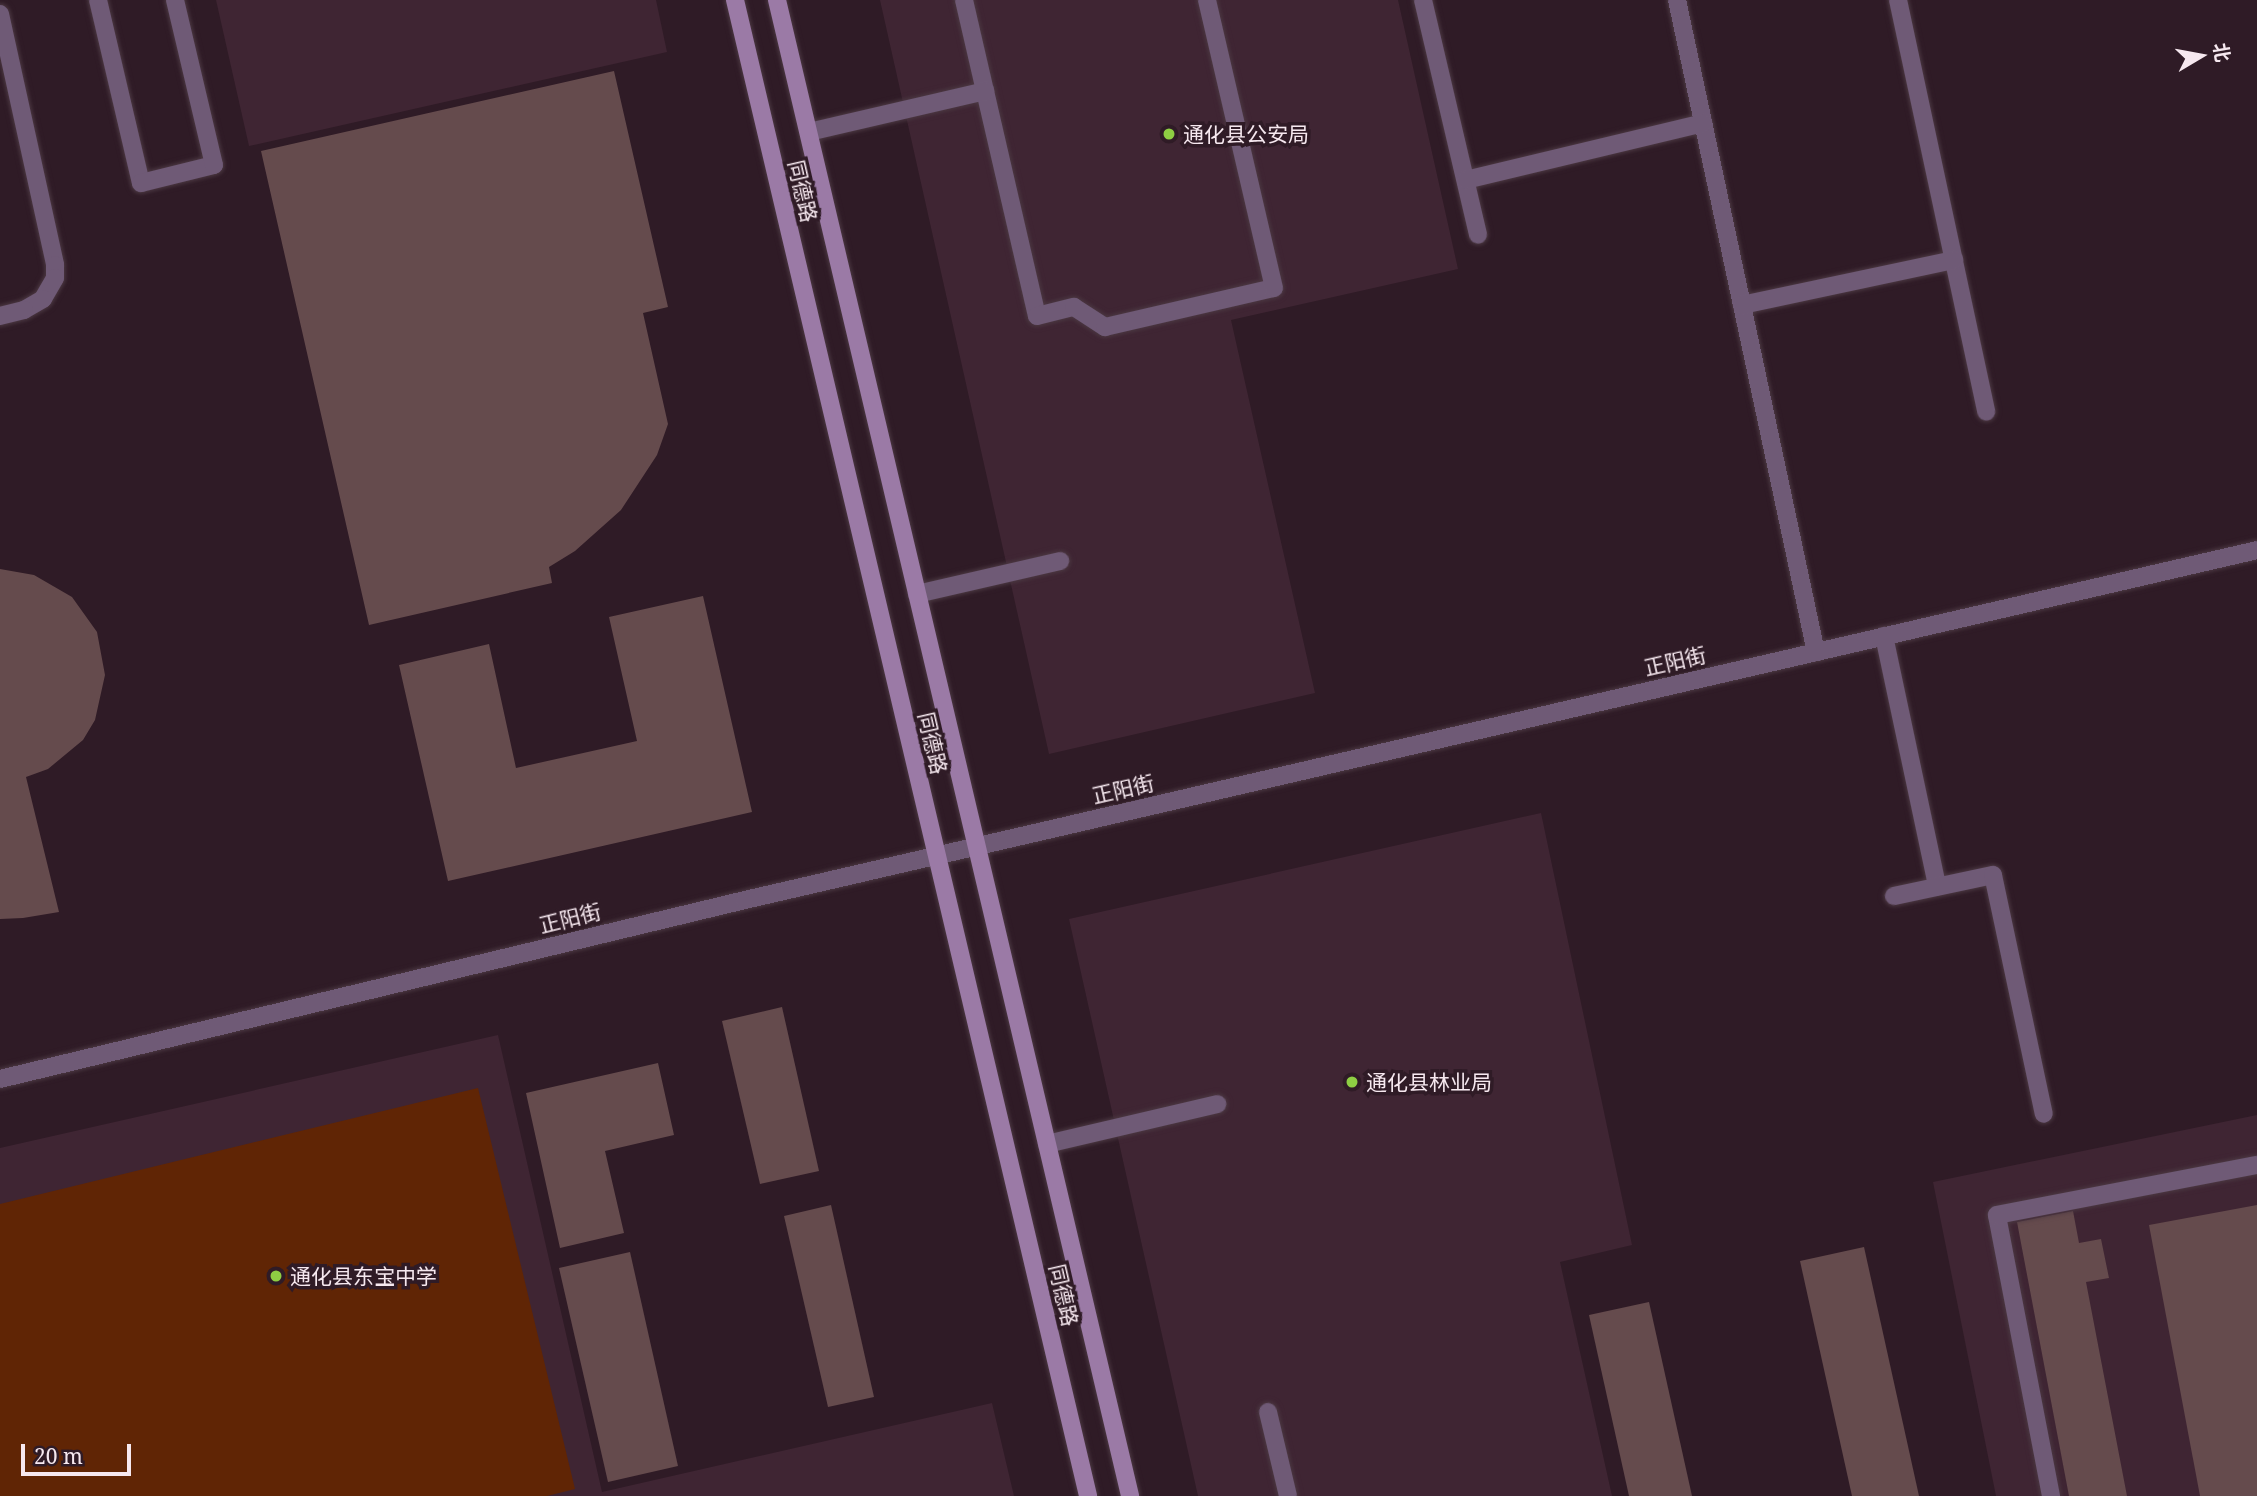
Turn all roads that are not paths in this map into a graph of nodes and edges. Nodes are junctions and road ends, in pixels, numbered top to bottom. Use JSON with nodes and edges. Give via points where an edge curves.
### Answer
{"nodes":[{"id":1,"x":98,"y":0,"type":"edge"},
{"id":2,"x":175,"y":0,"type":"edge"},
{"id":3,"x":735,"y":0,"type":"edge"},
{"id":4,"x":777,"y":0,"type":"edge"},
{"id":5,"x":964,"y":0,"type":"edge"},
{"id":6,"x":1207,"y":0,"type":"edge"},
{"id":7,"x":1423,"y":0,"type":"edge"},
{"id":8,"x":1677,"y":0,"type":"edge"},
{"id":9,"x":1898,"y":0,"type":"edge"},
{"id":10,"x":0,"y":14,"type":"edge"},
{"id":11,"x":985,"y":91,"type":"junction"},
{"id":12,"x":1703,"y":123,"type":"junction"},
{"id":13,"x":808,"y":132,"type":"junction"},
{"id":14,"x":1466,"y":180,"type":"junction"},
{"id":15,"x":1478,"y":235,"type":"dead end"},
{"id":16,"x":1954,"y":260,"type":"junction"},
{"id":17,"x":1742,"y":305,"type":"junction"},
{"id":18,"x":0,"y":316,"type":"edge"},
{"id":19,"x":1986,"y":412,"type":"dead end"},
{"id":20,"x":2257,"y":550,"type":"edge"},
{"id":21,"x":1060,"y":561,"type":"dead end"},
{"id":22,"x":917,"y":594,"type":"junction"},
{"id":23,"x":1884,"y":636,"type":"junction"},
{"id":24,"x":1816,"y":652,"type":"junction"},
{"id":25,"x":977,"y":846,"type":"junction"},
{"id":26,"x":937,"y":856,"type":"junction"},
{"id":27,"x":1937,"y":886,"type":"junction"},
{"id":28,"x":1894,"y":896,"type":"dead end"},
{"id":29,"x":0,"y":1079,"type":"edge"},
{"id":30,"x":1217,"y":1104,"type":"dead end"},
{"id":31,"x":2044,"y":1114,"type":"dead end"},
{"id":32,"x":1047,"y":1144,"type":"junction"},
{"id":33,"x":2257,"y":1165,"type":"edge"},
{"id":34,"x":1268,"y":1412,"type":"dead end"},
{"id":35,"x":1088,"y":1496,"type":"edge"},
{"id":36,"x":1130,"y":1496,"type":"edge"},
{"id":37,"x":1288,"y":1496,"type":"edge"},
{"id":38,"x":2051,"y":1496,"type":"edge"}],
"edges":[{"from":1,"to":2,"type":"street","via":[[141,183],[214,165]]},
{"from":3,"to":26,"type":"main road","name":"同德路"},
{"from":4,"to":13,"type":"main road","name":"同德路"},
{"from":5,"to":11,"type":"street"},
{"from":6,"to":11,"type":"street","via":[[1274,288],[1105,327],[1074,307],[1037,316]]},
{"from":7,"to":14,"type":"street"},
{"from":8,"to":12,"type":"street"},
{"from":9,"to":16,"type":"street"},
{"from":10,"to":18,"type":"street","via":[[55,265],[55,278],[43,299]]},
{"from":11,"to":13,"type":"street"},
{"from":12,"to":14,"type":"street"},
{"from":12,"to":17,"type":"street"},
{"from":13,"to":22,"type":"main road","name":"同德路"},
{"from":14,"to":15,"type":"street"},
{"from":16,"to":17,"type":"street"},
{"from":16,"to":19,"type":"street"},
{"from":17,"to":24,"type":"street"},
{"from":20,"to":23,"type":"street","name":"正阳街"},
{"from":21,"to":22,"type":"street"},
{"from":22,"to":25,"type":"main road","name":"同德路"},
{"from":23,"to":24,"type":"street","name":"正阳街"},
{"from":23,"to":27,"type":"street"},
{"from":24,"to":25,"type":"street","name":"正阳街"},
{"from":25,"to":26,"type":"street","name":"正阳街"},
{"from":25,"to":32,"type":"main road","name":"同德路"},
{"from":26,"to":29,"type":"street","name":"正阳街"},
{"from":26,"to":35,"type":"main road","name":"同德路"},
{"from":27,"to":28,"type":"street"},
{"from":27,"to":31,"type":"street","via":[[1993,875]]},
{"from":30,"to":32,"type":"street"},
{"from":32,"to":36,"type":"main road","name":"同德路"},
{"from":33,"to":38,"type":"street","via":[[1997,1215]]},
{"from":34,"to":37,"type":"street"}]}
